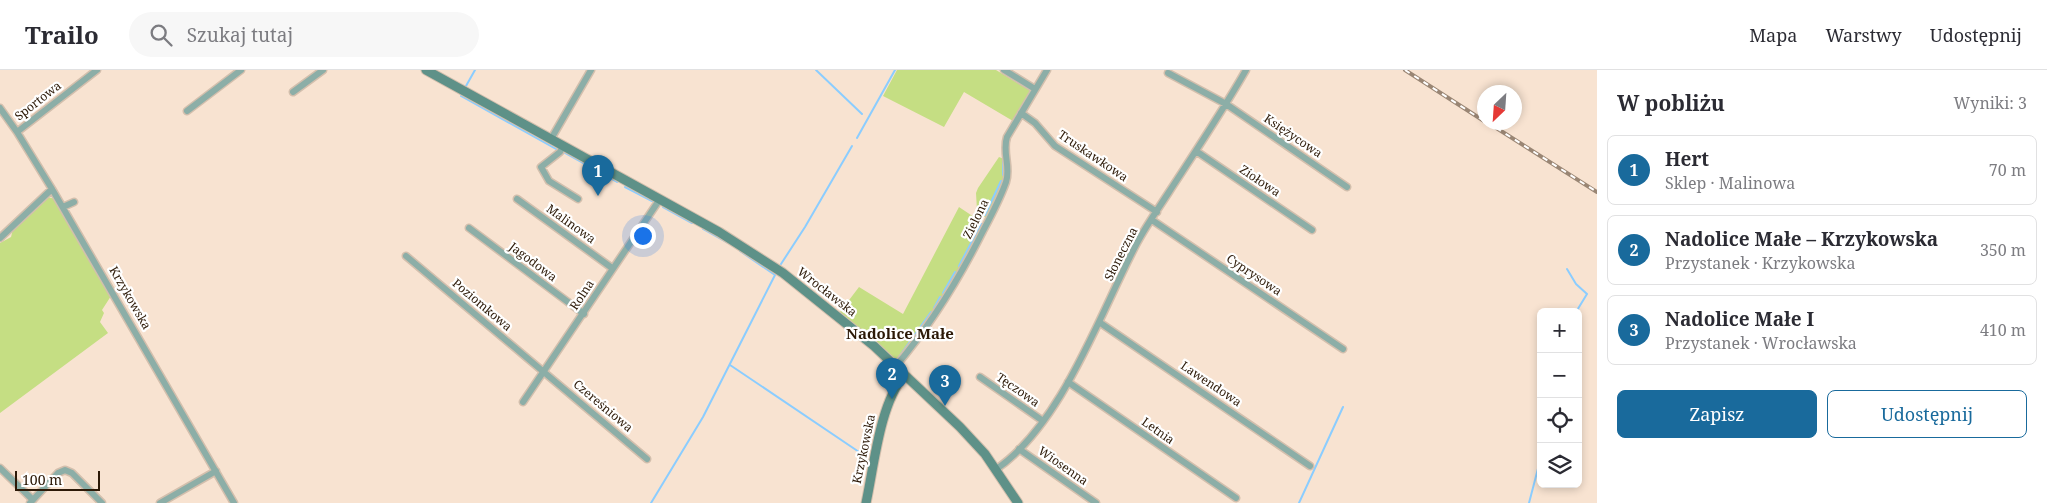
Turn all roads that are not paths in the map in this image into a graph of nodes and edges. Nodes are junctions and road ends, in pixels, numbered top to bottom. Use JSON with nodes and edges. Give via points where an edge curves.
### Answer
{"nodes":[{"id":1,"x":97,"y":70,"type":"edge"},
{"id":2,"x":241,"y":70,"type":"edge"},
{"id":3,"x":323,"y":70,"type":"edge"},
{"id":4,"x":426,"y":70,"type":"edge"},
{"id":5,"x":591,"y":70,"type":"edge"},
{"id":6,"x":1004,"y":70,"type":"edge"},
{"id":7,"x":1047,"y":70,"type":"edge"},
{"id":8,"x":1246,"y":70,"type":"edge"},
{"id":9,"x":1168,"y":72,"type":"dead end"},
{"id":10,"x":1035,"y":89,"type":"junction"},
{"id":11,"x":293,"y":92,"type":"dead end"},
{"id":12,"x":1226,"y":104,"type":"junction"},
{"id":13,"x":0,"y":108,"type":"edge"},
{"id":14,"x":187,"y":111,"type":"dead end"},
{"id":15,"x":1021,"y":113,"type":"junction"},
{"id":16,"x":17,"y":132,"type":"junction"},
{"id":17,"x":551,"y":139,"type":"junction"},
{"id":18,"x":563,"y":146,"type":"junction"},
{"id":19,"x":1196,"y":151,"type":"junction"},
{"id":20,"x":1347,"y":187,"type":"dead end"},
{"id":21,"x":52,"y":189,"type":"junction"},
{"id":22,"x":657,"y":198,"type":"junction"},
{"id":23,"x":517,"y":200,"type":"dead end"},
{"id":24,"x":578,"y":200,"type":"dead end"},
{"id":25,"x":74,"y":202,"type":"dead end"},
{"id":26,"x":63,"y":206,"type":"junction"},
{"id":27,"x":1156,"y":212,"type":"junction"},
{"id":28,"x":1152,"y":220,"type":"junction"},
{"id":29,"x":469,"y":228,"type":"dead end"},
{"id":30,"x":1312,"y":230,"type":"dead end"},
{"id":31,"x":0,"y":238,"type":"edge"},
{"id":32,"x":406,"y":256,"type":"dead end"},
{"id":33,"x":612,"y":268,"type":"junction"},
{"id":34,"x":584,"y":314,"type":"junction"},
{"id":35,"x":1099,"y":322,"type":"junction"},
{"id":36,"x":1343,"y":349,"type":"dead end"},
{"id":37,"x":895,"y":367,"type":"junction"},
{"id":38,"x":544,"y":371,"type":"junction"},
{"id":39,"x":904,"y":376,"type":"junction"},
{"id":40,"x":980,"y":377,"type":"dead end"},
{"id":41,"x":1068,"y":382,"type":"junction"},
{"id":42,"x":523,"y":402,"type":"dead end"},
{"id":43,"x":1043,"y":421,"type":"junction"},
{"id":44,"x":1019,"y":449,"type":"junction"},
{"id":45,"x":647,"y":458,"type":"dead end"},
{"id":46,"x":1310,"y":466,"type":"dead end"},
{"id":47,"x":0,"y":468,"type":"edge"},
{"id":48,"x":996,"y":470,"type":"junction"},
{"id":49,"x":216,"y":471,"type":"junction"},
{"id":50,"x":1236,"y":498,"type":"dead end"},
{"id":51,"x":32,"y":502,"type":"edge"},
{"id":52,"x":102,"y":503,"type":"edge"},
{"id":53,"x":160,"y":503,"type":"edge"},
{"id":54,"x":234,"y":503,"type":"edge"},
{"id":55,"x":866,"y":503,"type":"edge"},
{"id":56,"x":1018,"y":503,"type":"edge"},
{"id":57,"x":1096,"y":503,"type":"edge"}],
"edges":[{"from":1,"to":16,"type":"street","name":"Sportowa"},
{"from":2,"to":14,"type":"street"},
{"from":3,"to":11,"type":"street"},
{"from":4,"to":17,"type":"street","name":"Wrocławska"},
{"from":5,"to":17,"type":"street"},
{"from":6,"to":10,"type":"street"},
{"from":7,"to":10,"type":"street","name":"Zielona"},
{"from":8,"to":12,"type":"street","name":"Słoneczna"},
{"from":9,"to":12,"type":"street","name":"Księżycowa"},
{"from":10,"to":15,"type":"street","name":"Zielona"},
{"from":12,"to":19,"type":"street","name":"Słoneczna"},
{"from":12,"to":20,"type":"street","name":"Księżycowa"},
{"from":13,"to":16,"type":"street","name":"Krzykowska"},
{"from":15,"to":27,"type":"street","name":"Truskawkowa","via":[[1035,123],[1055,146]]},
{"from":15,"to":37,"type":"street","name":"Zielona","via":[[1004,144],[1007,180],[984,230],[941,305]]},
{"from":16,"to":21,"type":"street","name":"Krzykowska"},
{"from":17,"to":18,"type":"street","name":"Wrocławska"},
{"from":18,"to":22,"type":"street","name":"Wrocławska"},
{"from":18,"to":24,"type":"street","via":[[540,167],[549,181]]},
{"from":19,"to":27,"type":"street","name":"Słoneczna"},
{"from":19,"to":30,"type":"street","name":"Ziołowa"},
{"from":21,"to":26,"type":"street","name":"Krzykowska"},
{"from":21,"to":31,"type":"street"},
{"from":22,"to":33,"type":"street","name":"Rolna"},
{"from":22,"to":37,"type":"street","name":"Wrocławska","via":[[772,265],[840,317]]},
{"from":23,"to":33,"type":"street","name":"Malinowa"},
{"from":25,"to":26,"type":"street"},
{"from":26,"to":49,"type":"street","name":"Krzykowska"},
{"from":27,"to":28,"type":"street","name":"Słoneczna"},
{"from":28,"to":35,"type":"street","name":"Słoneczna","via":[[1137,243]]},
{"from":28,"to":36,"type":"street","name":"Cyprysowa"},
{"from":29,"to":34,"type":"street","name":"Jagodowa"},
{"from":32,"to":38,"type":"street","name":"Poziomkowa"},
{"from":33,"to":34,"type":"street","name":"Rolna"},
{"from":34,"to":38,"type":"street","name":"Rolna"},
{"from":35,"to":41,"type":"street","name":"Słoneczna"},
{"from":35,"to":46,"type":"street","name":"Lawendowa"},
{"from":37,"to":39,"type":"street","name":"Wrocławska"},
{"from":38,"to":42,"type":"street","name":"Rolna"},
{"from":38,"to":45,"type":"street","name":"Czereśniowa"},
{"from":39,"to":48,"type":"street","name":"Wrocławska","via":[[972,438]]},
{"from":39,"to":55,"type":"street","name":"Krzykowska","via":[[886,409]]},
{"from":40,"to":43,"type":"street","name":"Tęczowa"},
{"from":41,"to":43,"type":"street","name":"Słoneczna"},
{"from":41,"to":50,"type":"street","name":"Letnia"},
{"from":43,"to":44,"type":"street","name":"Słoneczna"},
{"from":44,"to":48,"type":"street","name":"Wiosenna"},
{"from":44,"to":57,"type":"street","name":"Wiosenna"},
{"from":47,"to":51,"type":"street"},
{"from":48,"to":56,"type":"street","name":"Wrocławska"},
{"from":49,"to":53,"type":"street"},
{"from":49,"to":54,"type":"street","name":"Krzykowska"},
{"from":51,"to":52,"type":"street","via":[[64,470],[72,473]]}]}
